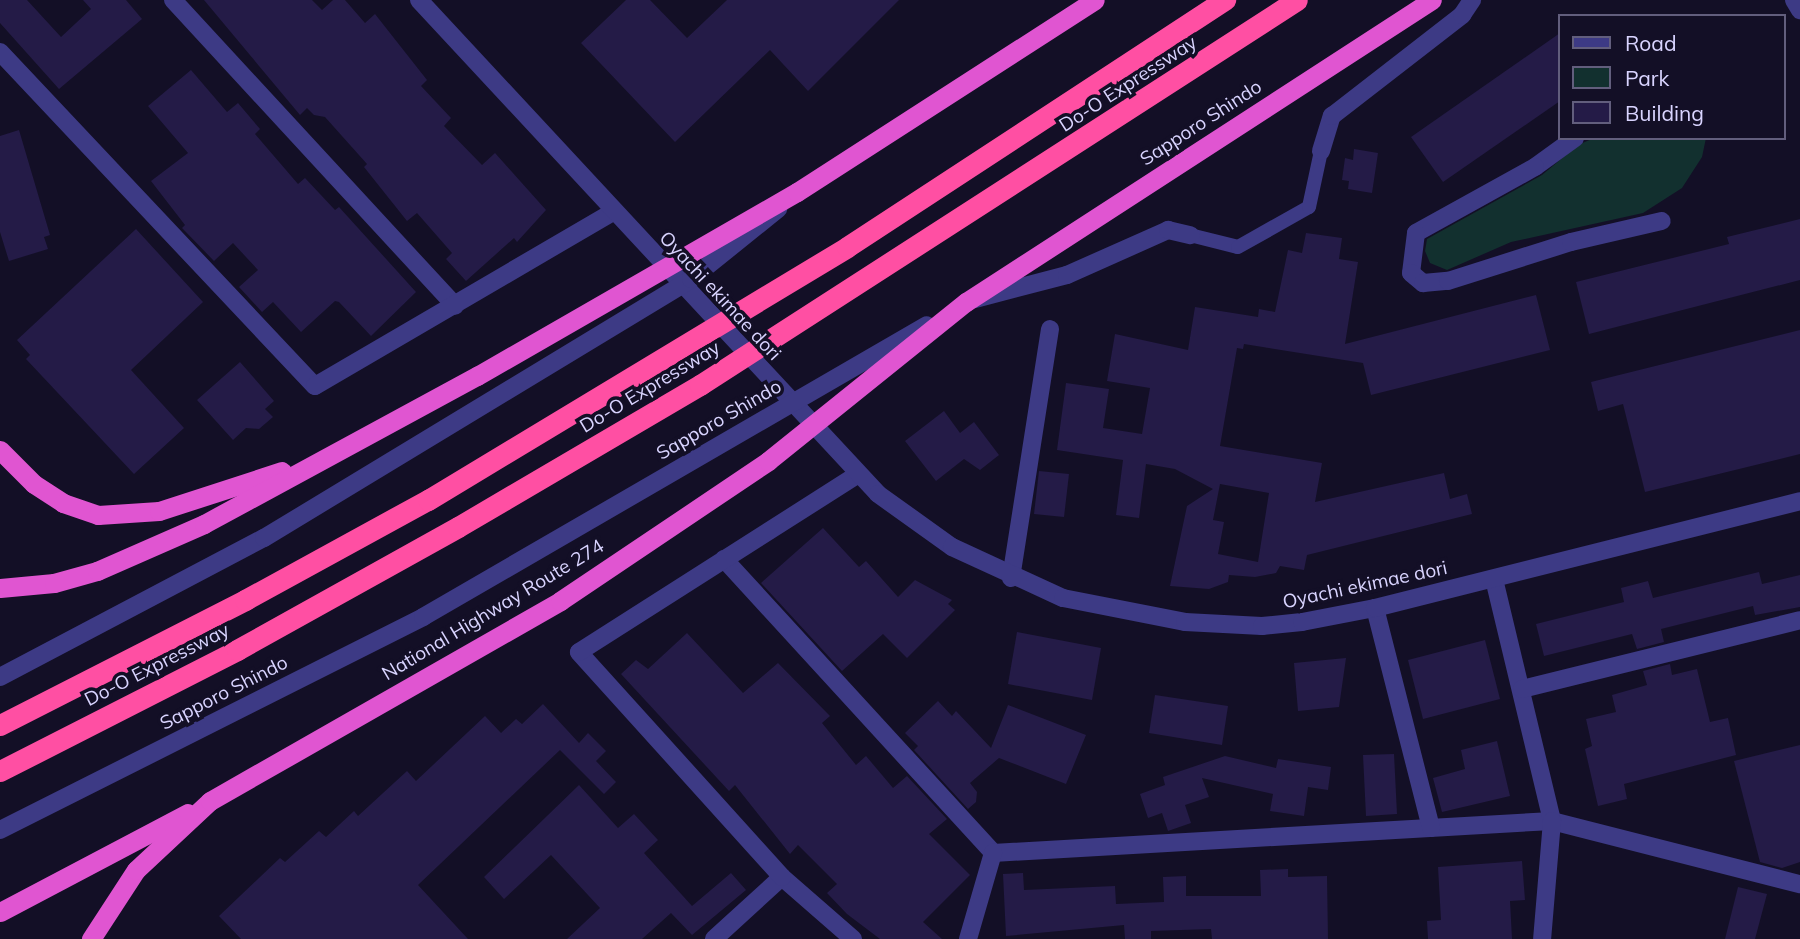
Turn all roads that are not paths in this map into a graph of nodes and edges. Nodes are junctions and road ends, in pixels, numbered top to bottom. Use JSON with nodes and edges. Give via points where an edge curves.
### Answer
{"nodes":[{"id":1,"x":173,"y":0,"type":"edge"},
{"id":2,"x":419,"y":0,"type":"edge"},
{"id":3,"x":1095,"y":0,"type":"edge"},
{"id":4,"x":1226,"y":0,"type":"edge"},
{"id":5,"x":1297,"y":0,"type":"edge"},
{"id":6,"x":1433,"y":0,"type":"edge"},
{"id":7,"x":1472,"y":0,"type":"edge"},
{"id":8,"x":1794,"y":0,"type":"edge"},
{"id":9,"x":1800,"y":10,"type":"edge"},
{"id":10,"x":0,"y":52,"type":"edge"},
{"id":11,"x":1572,"y":140,"type":"edge"},
{"id":12,"x":1321,"y":150,"type":"joint"},
{"id":13,"x":797,"y":192,"type":"junction"},
{"id":14,"x":613,"y":212,"type":"junction"},
{"id":15,"x":1662,"y":221,"type":"dead end"},
{"id":16,"x":1190,"y":235,"type":"joint"},
{"id":17,"x":966,"y":302,"type":"junction"},
{"id":18,"x":455,"y":306,"type":"junction"},
{"id":19,"x":1050,"y":329,"type":"dead end"},
{"id":20,"x":0,"y":450,"type":"edge"},
{"id":21,"x":327,"y":457,"type":"junction"},
{"id":22,"x":858,"y":474,"type":"junction"},
{"id":23,"x":1800,"y":501,"type":"edge"},
{"id":24,"x":724,"y":559,"type":"junction"},
{"id":25,"x":1012,"y":578,"type":"junction"},
{"id":26,"x":1494,"y":579,"type":"junction"},
{"id":27,"x":0,"y":588,"type":"edge"},
{"id":28,"x":1375,"y":608,"type":"junction"},
{"id":29,"x":1800,"y":620,"type":"edge"},
{"id":30,"x":0,"y":677,"type":"edge"},
{"id":31,"x":1522,"y":689,"type":"junction"},
{"id":32,"x":0,"y":725,"type":"edge"},
{"id":33,"x":0,"y":771,"type":"edge"},
{"id":34,"x":210,"y":801,"type":"junction"},
{"id":35,"x":1552,"y":821,"type":"junction"},
{"id":36,"x":1430,"y":828,"type":"junction"},
{"id":37,"x":0,"y":830,"type":"edge"},
{"id":38,"x":993,"y":853,"type":"junction"},
{"id":39,"x":782,"y":877,"type":"junction"},
{"id":40,"x":1800,"y":884,"type":"edge"},
{"id":41,"x":0,"y":912,"type":"edge"},
{"id":42,"x":91,"y":939,"type":"edge"},
{"id":43,"x":714,"y":939,"type":"edge"},
{"id":44,"x":853,"y":939,"type":"edge"},
{"id":45,"x":968,"y":939,"type":"edge"},
{"id":46,"x":1542,"y":939,"type":"edge"}],
"edges":[{"from":1,"to":18,"type":"street"},
{"from":2,"to":14,"type":"street","name":"Oyachi ekimae dori"},
{"from":3,"to":13,"type":"highway"},
{"from":4,"to":32,"type":"highway","name":"Do-O Expressway","via":[[847,247],[613,390],[245,600]]},
{"from":5,"to":33,"type":"highway","name":"Do-O Expressway","via":[[700,384],[237,650]]},
{"from":6,"to":17,"type":"highway","name":"Sapporo Shindo"},
{"from":7,"to":12,"type":"street","via":[[1462,15],[1332,117]]},
{"from":8,"to":9,"type":"street"},
{"from":10,"to":18,"type":"street","via":[[315,386]]},
{"from":11,"to":15,"type":"street","via":[[1535,167],[1416,233],[1411,273],[1423,283],[1448,281],[1571,242]]},
{"from":12,"to":16,"type":"lane","via":[[1309,207],[1238,247]]},
{"from":13,"to":21,"type":"highway"},
{"from":13,"to":30,"type":"street","via":[[691,279],[511,389],[264,538]]},
{"from":14,"to":18,"type":"street"},
{"from":14,"to":22,"type":"street","name":"Oyachi ekimae dori"},
{"from":16,"to":17,"type":"street","via":[[1168,230],[1067,275]]},
{"from":17,"to":34,"type":"highway","name":"National Highway Route 274","via":[[768,461],[560,601]]},
{"from":17,"to":37,"type":"street","name":"Sapporo Shindo","via":[[423,617]]},
{"from":19,"to":25,"type":"street"},
{"from":20,"to":21,"type":"highway","via":[[34,484],[63,503],[98,515],[159,511]]},
{"from":21,"to":27,"type":"highway","via":[[204,524],[97,571],[54,583]]},
{"from":22,"to":24,"type":"street"},
{"from":22,"to":25,"type":"street","name":"Oyachi ekimae dori","via":[[915,523]]},
{"from":23,"to":26,"type":"street","name":"Oyachi ekimae dori"},
{"from":24,"to":38,"type":"street"},
{"from":24,"to":39,"type":"street","via":[[579,652]]},
{"from":25,"to":28,"type":"street","name":"Oyachi ekimae dori","via":[[1101,609],[1223,626],[1302,622]]},
{"from":26,"to":28,"type":"street","name":"Oyachi ekimae dori"},
{"from":26,"to":31,"type":"street"},
{"from":28,"to":36,"type":"street"},
{"from":29,"to":31,"type":"street"},
{"from":31,"to":35,"type":"street"},
{"from":34,"to":41,"type":"highway"},
{"from":34,"to":42,"type":"highway","name":"National Highway Route 274","via":[[136,870]]},
{"from":35,"to":36,"type":"street"},
{"from":35,"to":40,"type":"street"},
{"from":35,"to":46,"type":"street"},
{"from":36,"to":38,"type":"street"},
{"from":38,"to":45,"type":"street"},
{"from":39,"to":43,"type":"street"},
{"from":39,"to":44,"type":"street"}]}
